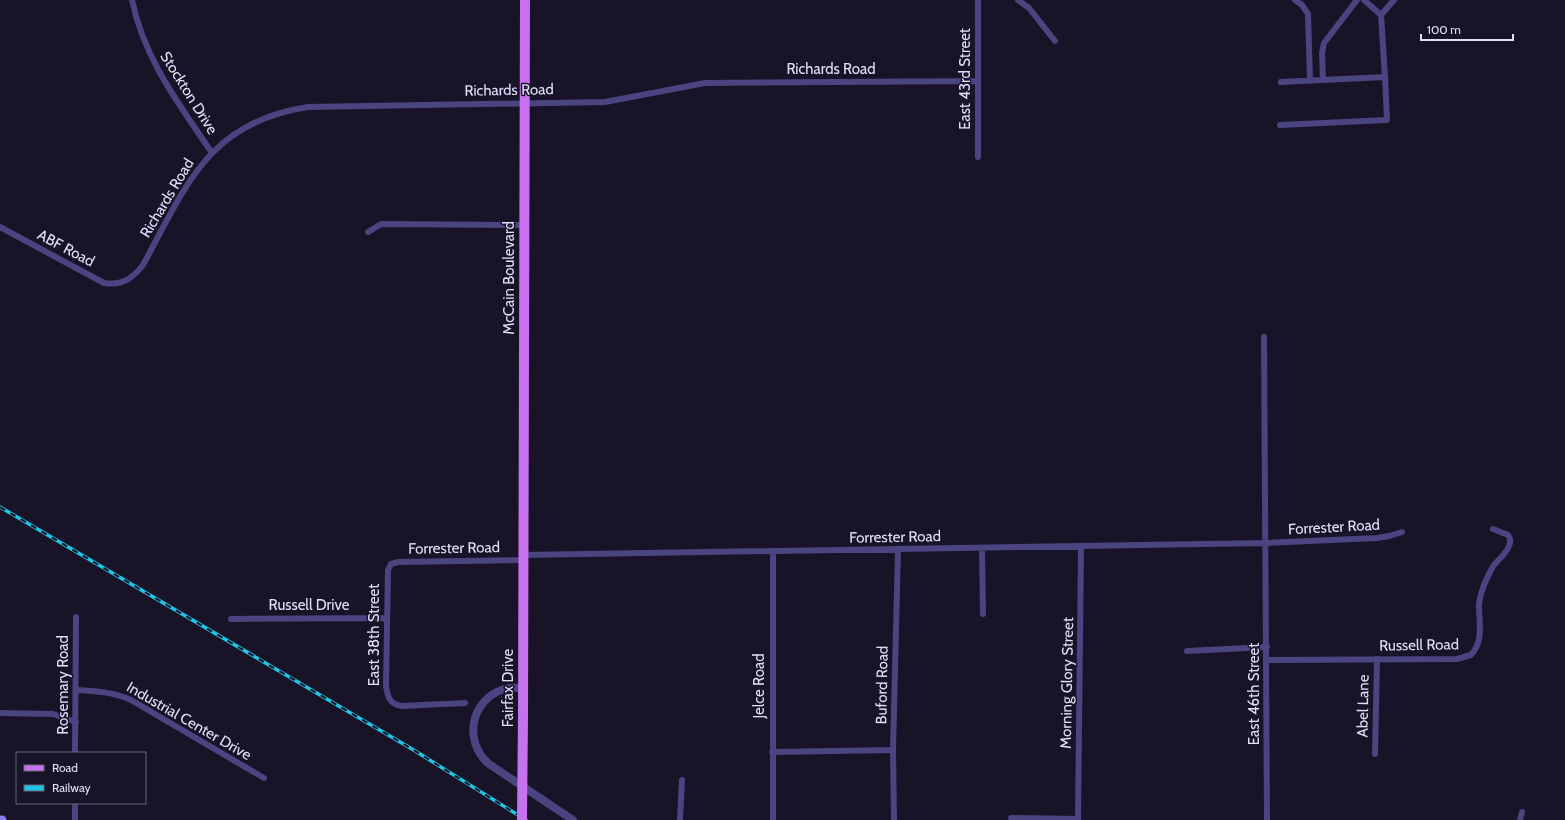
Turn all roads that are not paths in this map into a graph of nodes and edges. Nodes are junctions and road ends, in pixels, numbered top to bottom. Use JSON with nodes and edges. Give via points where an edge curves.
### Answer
{"nodes":[{"id":1,"x":132,"y":0,"type":"edge"},
{"id":2,"x":525,"y":0,"type":"edge"},
{"id":3,"x":978,"y":0,"type":"edge"},
{"id":4,"x":1018,"y":0,"type":"edge"},
{"id":5,"x":1295,"y":0,"type":"edge"},
{"id":6,"x":1357,"y":0,"type":"edge"},
{"id":7,"x":1364,"y":0,"type":"edge"},
{"id":8,"x":1394,"y":0,"type":"edge"},
{"id":9,"x":1382,"y":15,"type":"junction"},
{"id":10,"x":1055,"y":41,"type":"dead end"},
{"id":11,"x":1385,"y":77,"type":"junction"},
{"id":12,"x":1323,"y":80,"type":"junction"},
{"id":13,"x":978,"y":81,"type":"junction"},
{"id":14,"x":1310,"y":81,"type":"junction"},
{"id":15,"x":1282,"y":82,"type":"dead end"},
{"id":16,"x":525,"y":103,"type":"junction"},
{"id":17,"x":1280,"y":125,"type":"dead end"},
{"id":18,"x":212,"y":152,"type":"junction"},
{"id":19,"x":978,"y":157,"type":"dead end"},
{"id":20,"x":524,"y":225,"type":"junction"},
{"id":21,"x":0,"y":228,"type":"edge"},
{"id":22,"x":368,"y":232,"type":"dead end"},
{"id":23,"x":121,"y":283,"type":"joint"},
{"id":24,"x":1264,"y":336,"type":"dead end"},
{"id":25,"x":1493,"y":529,"type":"dead end"},
{"id":26,"x":1402,"y":532,"type":"dead end"},
{"id":27,"x":1266,"y":543,"type":"junction"},
{"id":28,"x":1081,"y":547,"type":"junction"},
{"id":29,"x":982,"y":548,"type":"junction"},
{"id":30,"x":898,"y":550,"type":"junction"},
{"id":31,"x":773,"y":551,"type":"junction"},
{"id":32,"x":523,"y":558,"type":"junction"},
{"id":33,"x":388,"y":570,"type":"joint"},
{"id":34,"x":983,"y":614,"type":"dead end"},
{"id":35,"x":76,"y":617,"type":"dead end"},
{"id":36,"x":386,"y":618,"type":"junction"},
{"id":37,"x":231,"y":619,"type":"dead end"},
{"id":38,"x":1267,"y":647,"type":"junction"},
{"id":39,"x":1187,"y":651,"type":"dead end"},
{"id":40,"x":1377,"y":659,"type":"junction"},
{"id":41,"x":1267,"y":660,"type":"junction"},
{"id":42,"x":523,"y":688,"type":"junction"},
{"id":43,"x":76,"y":690,"type":"junction"},
{"id":44,"x":465,"y":703,"type":"dead end"},
{"id":45,"x":0,"y":712,"type":"edge"},
{"id":46,"x":76,"y":722,"type":"junction"},
{"id":47,"x":893,"y":750,"type":"junction"},
{"id":48,"x":75,"y":752,"type":"edge"},
{"id":49,"x":772,"y":752,"type":"junction"},
{"id":50,"x":1375,"y":754,"type":"dead end"},
{"id":51,"x":264,"y":778,"type":"dead end"},
{"id":52,"x":682,"y":780,"type":"dead end"},
{"id":53,"x":74,"y":804,"type":"edge"},
{"id":54,"x":1522,"y":812,"type":"dead end"},
{"id":55,"x":1011,"y":818,"type":"dead end"},
{"id":56,"x":1078,"y":819,"type":"edge"},
{"id":57,"x":75,"y":820,"type":"edge"},
{"id":58,"x":522,"y":820,"type":"edge"},
{"id":59,"x":573,"y":820,"type":"edge"},
{"id":60,"x":680,"y":820,"type":"edge"},
{"id":61,"x":773,"y":820,"type":"edge"},
{"id":62,"x":894,"y":820,"type":"edge"},
{"id":63,"x":1267,"y":820,"type":"edge"},
{"id":64,"x":1520,"y":820,"type":"edge"}],
"edges":[{"from":1,"to":18,"type":"street","name":"Stockton Drive","via":[[143,39],[156,68]]},
{"from":2,"to":16,"type":"main road","name":"McCain Boulevard"},
{"from":3,"to":13,"type":"street","name":"East 43rd Street"},
{"from":4,"to":10,"type":"street","via":[[1029,8]]},
{"from":5,"to":14,"type":"street","via":[[1302,4],[1308,14]]},
{"from":6,"to":12,"type":"street","via":[[1324,43]]},
{"from":7,"to":9,"type":"street"},
{"from":8,"to":9,"type":"street"},
{"from":9,"to":11,"type":"street"},
{"from":11,"to":12,"type":"street"},
{"from":11,"to":17,"type":"street","via":[[1387,120]]},
{"from":12,"to":14,"type":"street"},
{"from":13,"to":16,"type":"street","name":"Richards Road","via":[[705,83],[605,102]]},
{"from":13,"to":19,"type":"street","name":"East 43rd Street"},
{"from":14,"to":15,"type":"street"},
{"from":16,"to":18,"type":"street","name":"Richards Road","via":[[328,106],[292,109],[248,125]]},
{"from":16,"to":20,"type":"main road","name":"McCain Boulevard"},
{"from":18,"to":23,"type":"street","name":"Richards Road","via":[[187,183],[143,265],[134,276]]},
{"from":20,"to":22,"type":"street","via":[[381,224]]},
{"from":20,"to":32,"type":"main road","name":"McCain Boulevard"},
{"from":21,"to":23,"type":"street","name":"ABF Road","via":[[104,283]]},
{"from":24,"to":27,"type":"street"},
{"from":25,"to":40,"type":"street","name":"Russell Road","via":[[1508,535],[1510,540],[1483,587],[1479,605],[1479,643],[1475,651],[1471,655],[1457,659]]},
{"from":26,"to":27,"type":"street","name":"Forrester Road","via":[[1383,537]]},
{"from":27,"to":28,"type":"street","name":"Forrester Road"},
{"from":27,"to":38,"type":"street","name":"East 46th Street"},
{"from":28,"to":29,"type":"street","name":"Forrester Road"},
{"from":28,"to":56,"type":"street","name":"Morning Glory Street"},
{"from":29,"to":30,"type":"street","name":"Forrester Road"},
{"from":29,"to":34,"type":"street"},
{"from":30,"to":31,"type":"street","name":"Forrester Road"},
{"from":30,"to":47,"type":"street","name":"Buford Road"},
{"from":31,"to":32,"type":"street","name":"Forrester Road"},
{"from":31,"to":49,"type":"street","name":"Jelce Road"},
{"from":32,"to":33,"type":"street","name":"Forrester Road","via":[[398,562],[391,564]]},
{"from":32,"to":42,"type":"main road","name":"Fairfax Drive"},
{"from":33,"to":36,"type":"street","name":"East 38th Street"},
{"from":35,"to":43,"type":"street","name":"Rosemary Road"},
{"from":36,"to":37,"type":"street","name":"Russell Drive"},
{"from":36,"to":44,"type":"street","name":"East 38th Street","via":[[386,686],[389,700],[402,706]]},
{"from":38,"to":39,"type":"street"},
{"from":38,"to":41,"type":"street","name":"East 46th Street"},
{"from":40,"to":41,"type":"street","name":"Russell Road"},
{"from":40,"to":50,"type":"street","name":"Abel Lane"},
{"from":41,"to":63,"type":"street","name":"East 46th Street"},
{"from":42,"to":58,"type":"main road","name":"Fairfax Drive","bridge":true},
{"from":42,"to":59,"type":"street","via":[[508,688],[498,692],[480,707],[473,726],[475,745],[489,764]]},
{"from":43,"to":46,"type":"street","name":"Rosemary Road"},
{"from":43,"to":51,"type":"street","name":"Industrial Center Drive","via":[[115,694],[131,700]]},
{"from":45,"to":46,"type":"street","via":[[53,714]]},
{"from":46,"to":48,"type":"street","name":"Rosemary Road"},
{"from":47,"to":49,"type":"street"},
{"from":47,"to":62,"type":"street","name":"Buford Road"},
{"from":49,"to":61,"type":"street","name":"Jelce Road"},
{"from":52,"to":60,"type":"street"},
{"from":53,"to":57,"type":"street"},
{"from":54,"to":64,"type":"street"},
{"from":55,"to":56,"type":"street"}]}
